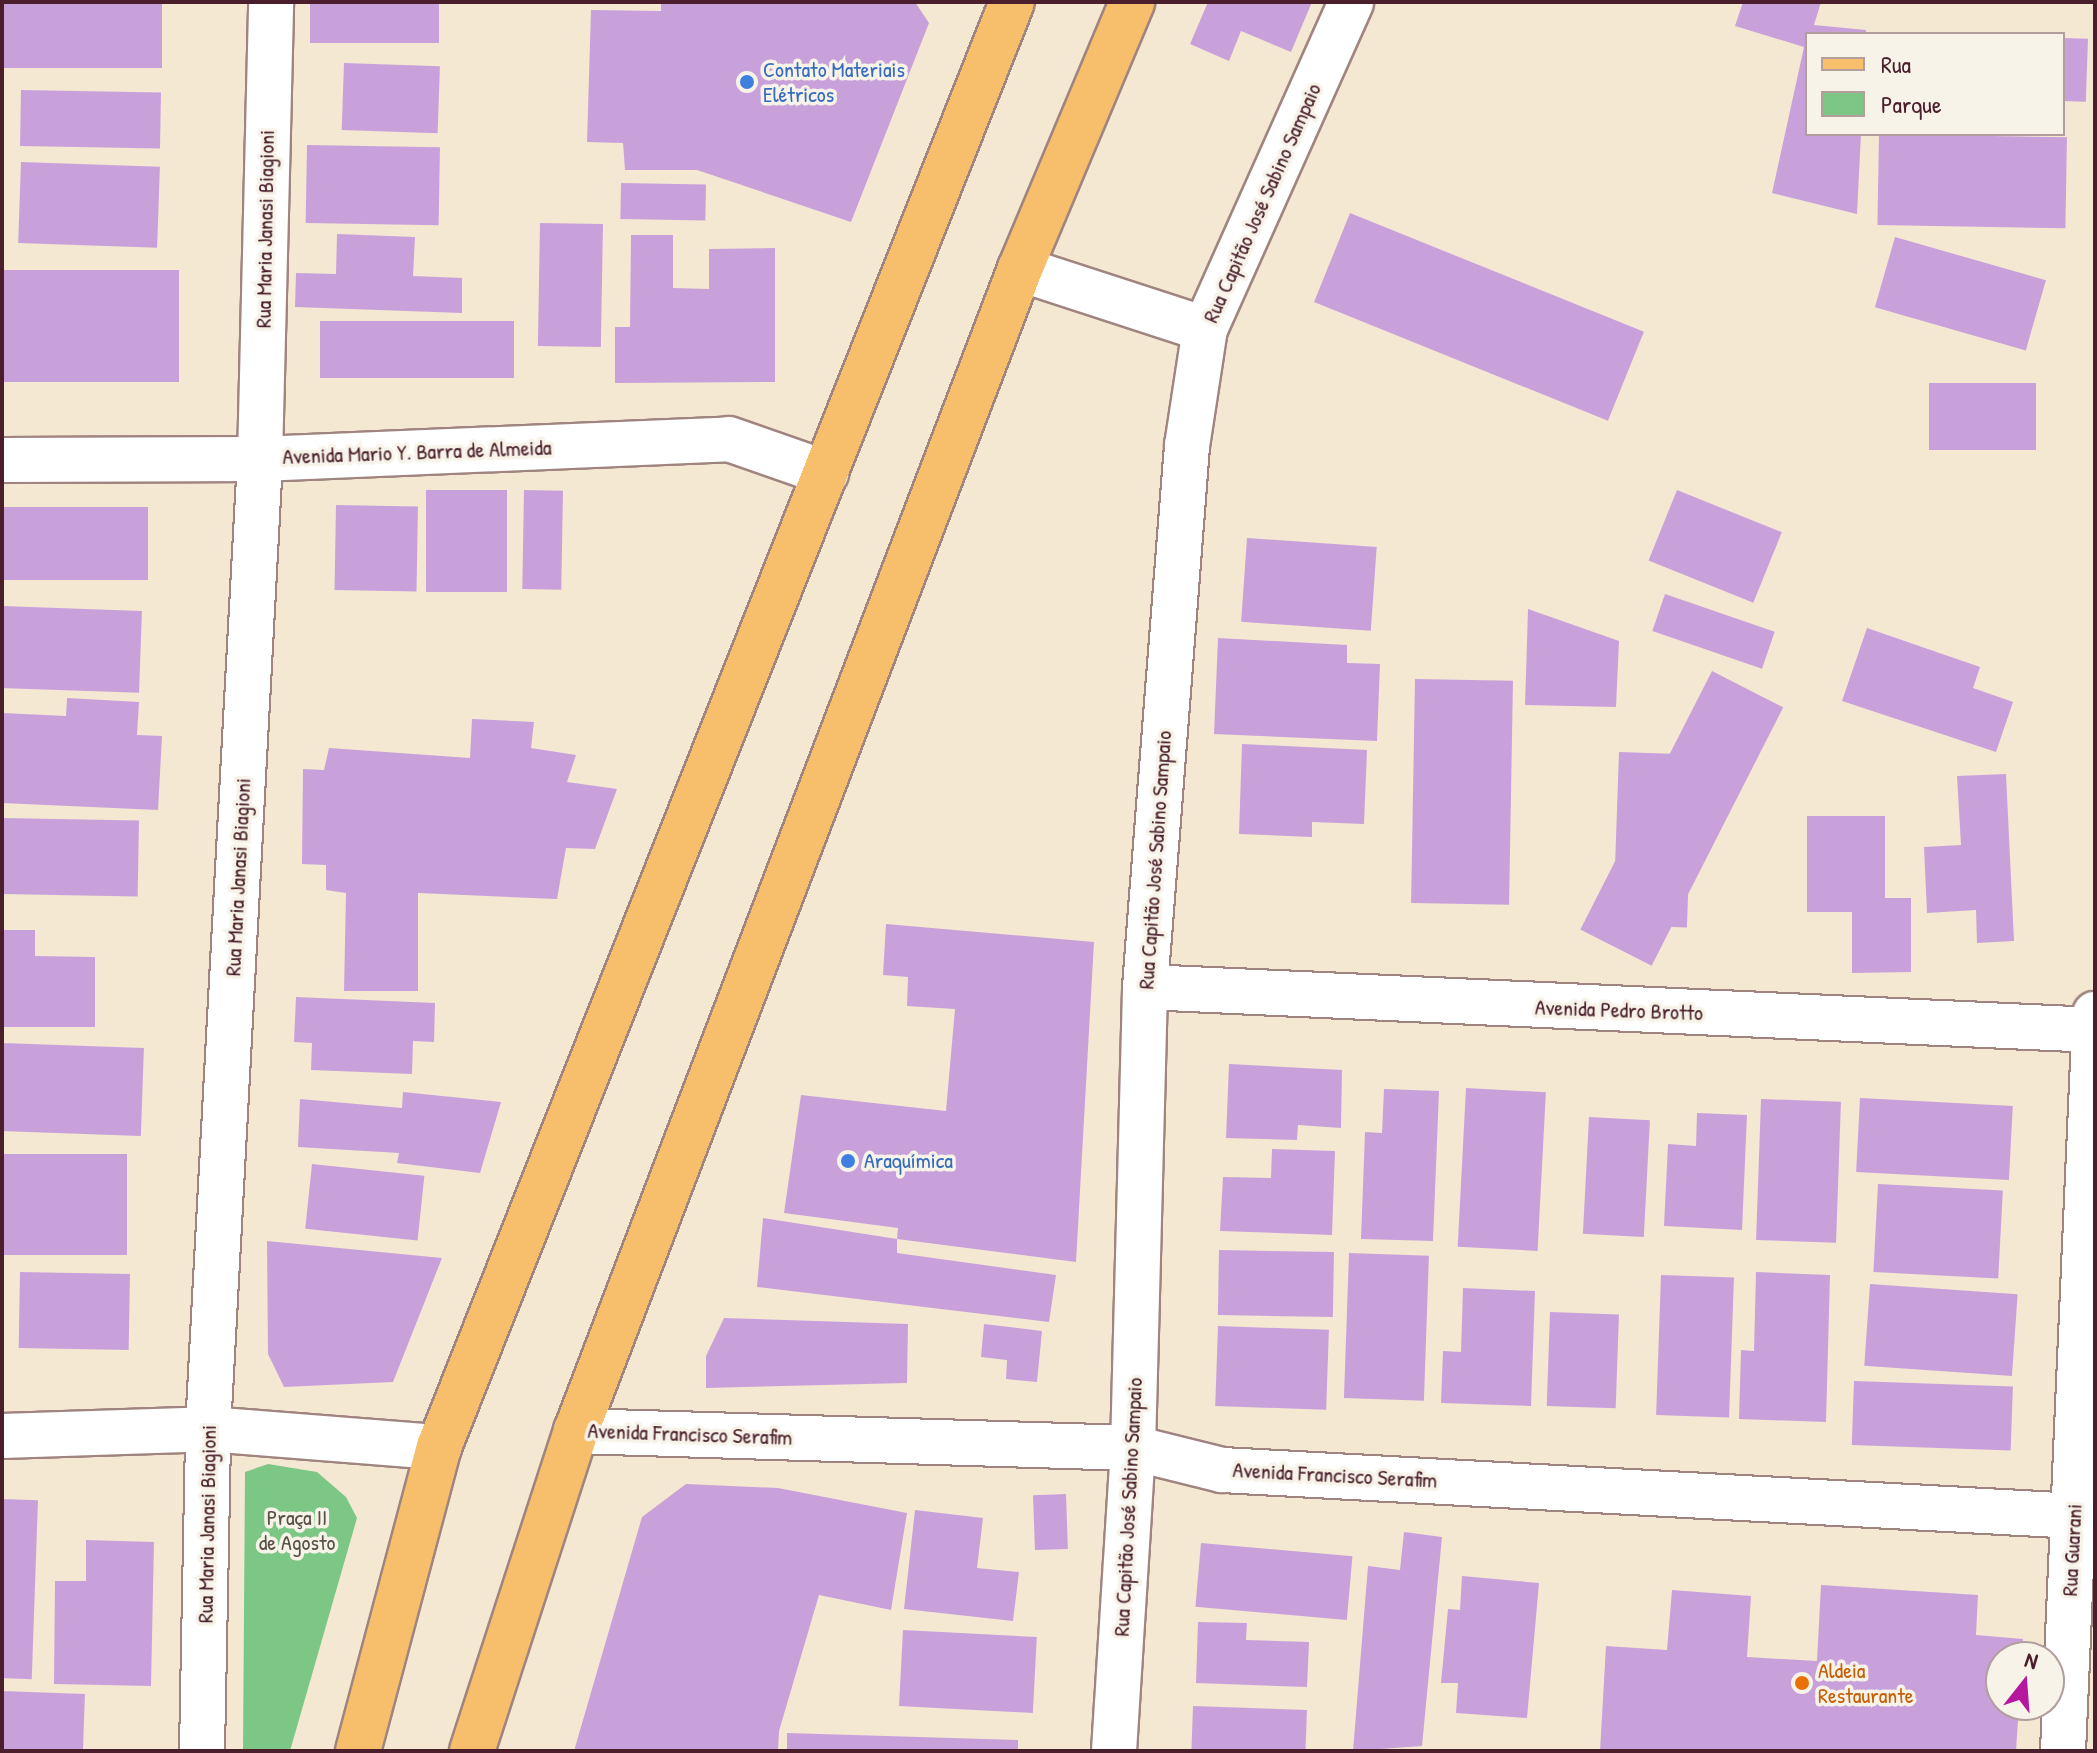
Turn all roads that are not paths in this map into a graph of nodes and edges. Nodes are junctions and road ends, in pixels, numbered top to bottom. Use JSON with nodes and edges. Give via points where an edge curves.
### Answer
{"nodes":[{"id":1,"x":271,"y":2,"type":"edge"},
{"id":2,"x":1012,"y":2,"type":"edge"},
{"id":3,"x":1132,"y":2,"type":"edge"},
{"id":4,"x":1351,"y":2,"type":"edge"},
{"id":5,"x":1020,"y":269,"type":"junction"},
{"id":6,"x":1205,"y":329,"type":"junction"},
{"id":7,"x":260,"y":459,"type":"junction"},
{"id":8,"x":2,"y":460,"type":"edge"},
{"id":9,"x":826,"y":473,"type":"junction"},
{"id":10,"x":1145,"y":987,"type":"junction"},
{"id":11,"x":2095,"y":1014,"type":"edge"},
{"id":12,"x":2094,"y":1030,"type":"edge"},
{"id":13,"x":208,"y":1429,"type":"junction"},
{"id":14,"x":576,"y":1431,"type":"junction"},
{"id":15,"x":2,"y":1436,"type":"edge"},
{"id":16,"x":439,"y":1447,"type":"junction"},
{"id":17,"x":1133,"y":1448,"type":"junction"},
{"id":18,"x":2084,"y":1516,"type":"edge"},
{"id":19,"x":202,"y":1751,"type":"edge"},
{"id":20,"x":358,"y":1751,"type":"edge"},
{"id":21,"x":472,"y":1751,"type":"edge"},
{"id":22,"x":1114,"y":1751,"type":"edge"},
{"id":23,"x":2063,"y":1751,"type":"edge"}],
"edges":[{"from":1,"to":7,"type":"street","name":"Rua Maria Janasi Biagioni"},
{"from":2,"to":9,"type":"main road"},
{"from":3,"to":5,"type":"main road"},
{"from":4,"to":6,"type":"street","name":"Rua Capitão José Sabino Sampaio"},
{"from":5,"to":6,"type":"street"},
{"from":5,"to":14,"type":"main road"},
{"from":6,"to":10,"type":"street","name":"Rua Capitão José Sabino Sampaio","via":[[1187,446]]},
{"from":7,"to":8,"type":"street","name":"Avenida Mario Y. Barra de Almeida"},
{"from":7,"to":9,"type":"street","name":"Avenida Mario Y. Barra de Almeida","via":[[729,439]]},
{"from":7,"to":13,"type":"street","name":"Rua Maria Janasi Biagioni"},
{"from":9,"to":16,"type":"main road"},
{"from":10,"to":12,"type":"street","name":"Avenida Pedro Brotto"},
{"from":10,"to":17,"type":"street","name":"Rua Capitão José Sabino Sampaio"},
{"from":11,"to":12,"type":"street","name":"Rua Guarani"},
{"from":12,"to":18,"type":"street","name":"Rua Guarani"},
{"from":13,"to":15,"type":"street"},
{"from":13,"to":16,"type":"street"},
{"from":13,"to":19,"type":"street","name":"Rua Maria Janasi Biagioni"},
{"from":14,"to":17,"type":"street","name":"Avenida Francisco Serafim"},
{"from":14,"to":21,"type":"main road"},
{"from":16,"to":20,"type":"main road"},
{"from":17,"to":18,"type":"street","name":"Avenida Francisco Serafim","via":[[1222,1470]]},
{"from":17,"to":22,"type":"street","name":"Rua Capitão José Sabino Sampaio"},
{"from":18,"to":23,"type":"street","name":"Rua Guarani"}]}
